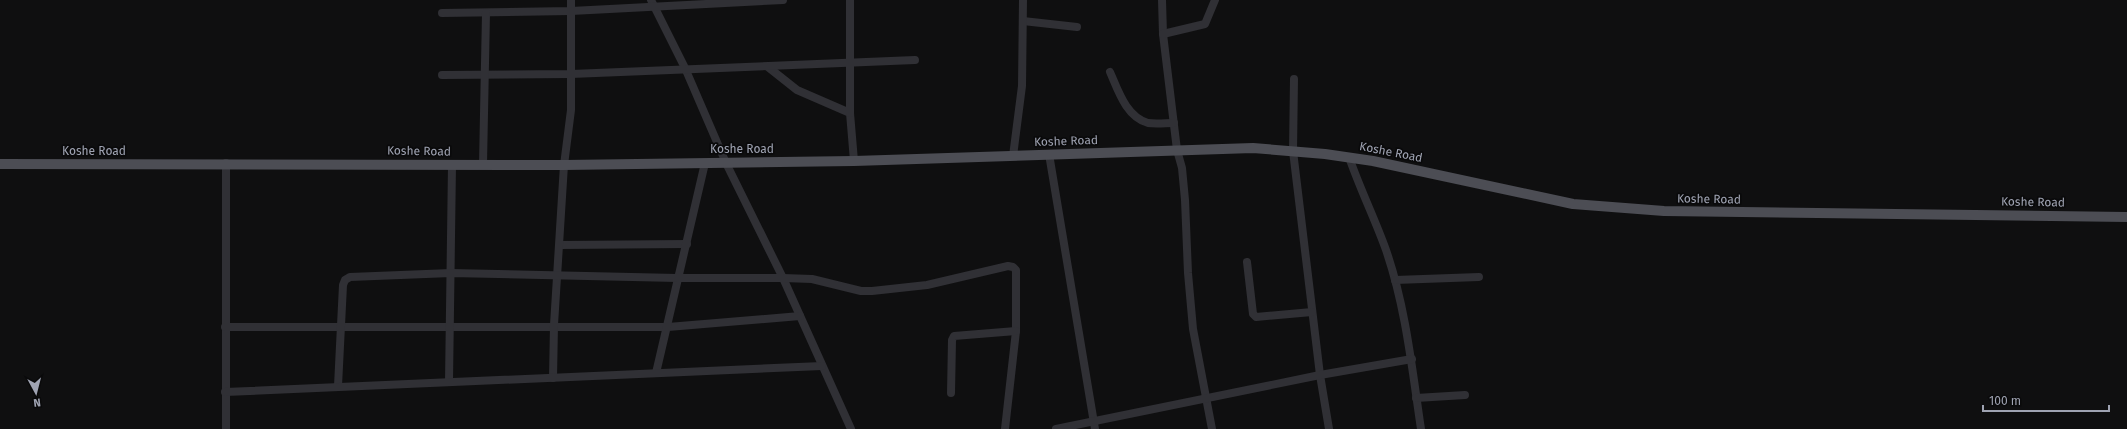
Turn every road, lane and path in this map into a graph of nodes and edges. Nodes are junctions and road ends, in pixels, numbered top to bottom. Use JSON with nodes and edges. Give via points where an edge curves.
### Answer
{"nodes":[{"id":1,"x":571,"y":0,"type":"edge"},
{"id":2,"x":783,"y":0,"type":"edge"},
{"id":3,"x":850,"y":0,"type":"edge"},
{"id":4,"x":1023,"y":0,"type":"edge"},
{"id":5,"x":1162,"y":0,"type":"edge"},
{"id":6,"x":1215,"y":0,"type":"edge"},
{"id":7,"x":652,"y":3,"type":"edge"},
{"id":8,"x":571,"y":11,"type":"junction"},
{"id":9,"x":442,"y":13,"type":"dead end"},
{"id":10,"x":486,"y":13,"type":"junction"},
{"id":11,"x":1023,"y":21,"type":"junction"},
{"id":12,"x":1077,"y":27,"type":"dead end"},
{"id":13,"x":1163,"y":34,"type":"junction"},
{"id":14,"x":915,"y":60,"type":"dead end"},
{"id":15,"x":851,"y":63,"type":"junction"},
{"id":16,"x":768,"y":67,"type":"junction"},
{"id":17,"x":685,"y":68,"type":"junction"},
{"id":18,"x":1110,"y":72,"type":"dead end"},
{"id":19,"x":442,"y":74,"type":"dead end"},
{"id":20,"x":571,"y":74,"type":"junction"},
{"id":21,"x":486,"y":75,"type":"junction"},
{"id":22,"x":1294,"y":79,"type":"dead end"},
{"id":23,"x":850,"y":113,"type":"junction"},
{"id":24,"x":1174,"y":124,"type":"junction"},
{"id":25,"x":1177,"y":150,"type":"junction"},
{"id":26,"x":1293,"y":151,"type":"junction"},
{"id":27,"x":1049,"y":154,"type":"junction"},
{"id":28,"x":1013,"y":156,"type":"junction"},
{"id":29,"x":1349,"y":158,"type":"junction"},
{"id":30,"x":854,"y":161,"type":"junction"},
{"id":31,"x":705,"y":162,"type":"junction"},
{"id":32,"x":226,"y":163,"type":"junction"},
{"id":33,"x":726,"y":163,"type":"junction"},
{"id":34,"x":0,"y":164,"type":"edge"},
{"id":35,"x":483,"y":164,"type":"junction"},
{"id":36,"x":452,"y":165,"type":"junction"},
{"id":37,"x":564,"y":165,"type":"junction"},
{"id":38,"x":2127,"y":217,"type":"edge"},
{"id":39,"x":687,"y":244,"type":"junction"},
{"id":40,"x":560,"y":245,"type":"junction"},
{"id":41,"x":1248,"y":262,"type":"dead end"},
{"id":42,"x":451,"y":273,"type":"junction"},
{"id":43,"x":558,"y":276,"type":"junction"},
{"id":44,"x":1479,"y":277,"type":"dead end"},
{"id":45,"x":677,"y":278,"type":"junction"},
{"id":46,"x":783,"y":278,"type":"junction"},
{"id":47,"x":1395,"y":280,"type":"junction"},
{"id":48,"x":1312,"y":312,"type":"junction"},
{"id":49,"x":800,"y":316,"type":"junction"},
{"id":50,"x":554,"y":325,"type":"junction"},
{"id":51,"x":225,"y":326,"type":"junction"},
{"id":52,"x":450,"y":327,"type":"junction"},
{"id":53,"x":668,"y":327,"type":"junction"},
{"id":54,"x":340,"y":328,"type":"junction"},
{"id":55,"x":1016,"y":331,"type":"junction"},
{"id":56,"x":1412,"y":359,"type":"junction"},
{"id":57,"x":822,"y":366,"type":"junction"},
{"id":58,"x":656,"y":373,"type":"junction"},
{"id":59,"x":1320,"y":375,"type":"junction"},
{"id":60,"x":553,"y":378,"type":"junction"},
{"id":61,"x":449,"y":382,"type":"junction"},
{"id":62,"x":338,"y":386,"type":"junction"},
{"id":63,"x":225,"y":392,"type":"junction"},
{"id":64,"x":951,"y":393,"type":"dead end"},
{"id":65,"x":1465,"y":395,"type":"dead end"},
{"id":66,"x":1416,"y":398,"type":"junction"},
{"id":67,"x":1206,"y":399,"type":"junction"},
{"id":68,"x":1094,"y":426,"type":"edge"},
{"id":69,"x":226,"y":429,"type":"edge"},
{"id":70,"x":851,"y":429,"type":"edge"},
{"id":71,"x":1005,"y":429,"type":"edge"},
{"id":72,"x":1056,"y":429,"type":"edge"},
{"id":73,"x":1212,"y":429,"type":"edge"},
{"id":74,"x":1328,"y":429,"type":"edge"},
{"id":75,"x":1421,"y":429,"type":"edge"}],
"edges":[{"from":1,"to":8,"type":"street"},
{"from":2,"to":7,"type":"street"},
{"from":3,"to":15,"type":"street"},
{"from":4,"to":11,"type":"street"},
{"from":5,"to":13,"type":"street"},
{"from":6,"to":13,"type":"street","via":[[1205,24]]},
{"from":7,"to":8,"type":"street"},
{"from":7,"to":17,"type":"street"},
{"from":8,"to":10,"type":"street"},
{"from":8,"to":20,"type":"street"},
{"from":9,"to":10,"type":"street"},
{"from":10,"to":21,"type":"street"},
{"from":11,"to":12,"type":"street"},
{"from":11,"to":28,"type":"street","via":[[1022,86]]},
{"from":13,"to":24,"type":"street"},
{"from":14,"to":15,"type":"street"},
{"from":15,"to":16,"type":"street"},
{"from":15,"to":23,"type":"street"},
{"from":16,"to":17,"type":"street"},
{"from":16,"to":23,"type":"street","via":[[797,90]]},
{"from":17,"to":20,"type":"street"},
{"from":17,"to":33,"type":"street"},
{"from":18,"to":24,"type":"street","via":[[1123,100],[1139,118],[1148,123]]},
{"from":19,"to":21,"type":"street"},
{"from":20,"to":21,"type":"street"},
{"from":20,"to":37,"type":"street","via":[[571,110]]},
{"from":21,"to":35,"type":"street"},
{"from":22,"to":26,"type":"street"},
{"from":23,"to":30,"type":"street"},
{"from":24,"to":25,"type":"street"},
{"from":25,"to":26,"type":"main road","name":"Koshe Road","via":[[1253,148]]},
{"from":25,"to":27,"type":"main road","name":"Koshe Road"},
{"from":25,"to":67,"type":"street","via":[[1182,168],[1185,200],[1186,251],[1193,329]]},
{"from":26,"to":29,"type":"main road","name":"Koshe Road"},
{"from":26,"to":48,"type":"street"},
{"from":27,"to":28,"type":"main road","name":"Koshe Road"},
{"from":27,"to":68,"type":"street"},
{"from":28,"to":30,"type":"main road","name":"Koshe Road"},
{"from":29,"to":38,"type":"main road","name":"Koshe Road","via":[[1418,170],[1560,202],[1623,209]]},
{"from":29,"to":47,"type":"street","via":[[1358,186],[1386,250]]},
{"from":30,"to":33,"type":"main road","name":"Koshe Road"},
{"from":31,"to":33,"type":"main road","name":"Koshe Road"},
{"from":31,"to":37,"type":"main road","name":"Koshe Road"},
{"from":31,"to":39,"type":"street"},
{"from":32,"to":34,"type":"main road","name":"Koshe Road"},
{"from":32,"to":36,"type":"main road","name":"Koshe Road"},
{"from":32,"to":51,"type":"street"},
{"from":33,"to":46,"type":"street"},
{"from":35,"to":36,"type":"main road","name":"Koshe Road"},
{"from":35,"to":37,"type":"main road","name":"Koshe Road"},
{"from":36,"to":42,"type":"street"},
{"from":37,"to":40,"type":"street"},
{"from":39,"to":40,"type":"street"},
{"from":39,"to":45,"type":"street"},
{"from":40,"to":43,"type":"street"},
{"from":41,"to":48,"type":"street","via":[[1253,314],[1256,317]]},
{"from":42,"to":43,"type":"street"},
{"from":42,"to":52,"type":"street"},
{"from":42,"to":54,"type":"street","via":[[350,277],[343,285]]},
{"from":43,"to":45,"type":"street"},
{"from":43,"to":50,"type":"street"},
{"from":44,"to":47,"type":"street"},
{"from":45,"to":46,"type":"street"},
{"from":45,"to":53,"type":"street"},
{"from":46,"to":49,"type":"street"},
{"from":46,"to":55,"type":"street","via":[[812,279],[861,291],[872,291],[927,285],[1008,266],[1013,267],[1016,270]]},
{"from":47,"to":56,"type":"street"},
{"from":48,"to":59,"type":"street"},
{"from":49,"to":53,"type":"street"},
{"from":49,"to":57,"type":"street"},
{"from":50,"to":52,"type":"street"},
{"from":50,"to":53,"type":"street"},
{"from":50,"to":60,"type":"street"},
{"from":51,"to":54,"type":"street"},
{"from":51,"to":63,"type":"street"},
{"from":52,"to":54,"type":"street"},
{"from":52,"to":61,"type":"street"},
{"from":53,"to":58,"type":"street"},
{"from":54,"to":62,"type":"street"},
{"from":55,"to":64,"type":"street","via":[[954,336]]},
{"from":55,"to":71,"type":"street"},
{"from":56,"to":59,"type":"street"},
{"from":56,"to":66,"type":"street"},
{"from":57,"to":58,"type":"street"},
{"from":57,"to":70,"type":"street"},
{"from":58,"to":60,"type":"street"},
{"from":59,"to":67,"type":"street"},
{"from":59,"to":74,"type":"street"},
{"from":60,"to":61,"type":"street"},
{"from":61,"to":62,"type":"street"},
{"from":62,"to":63,"type":"street"},
{"from":63,"to":69,"type":"street"},
{"from":65,"to":66,"type":"street"},
{"from":66,"to":75,"type":"street"},
{"from":67,"to":68,"type":"street"},
{"from":67,"to":73,"type":"street"},
{"from":68,"to":72,"type":"street"}]}
